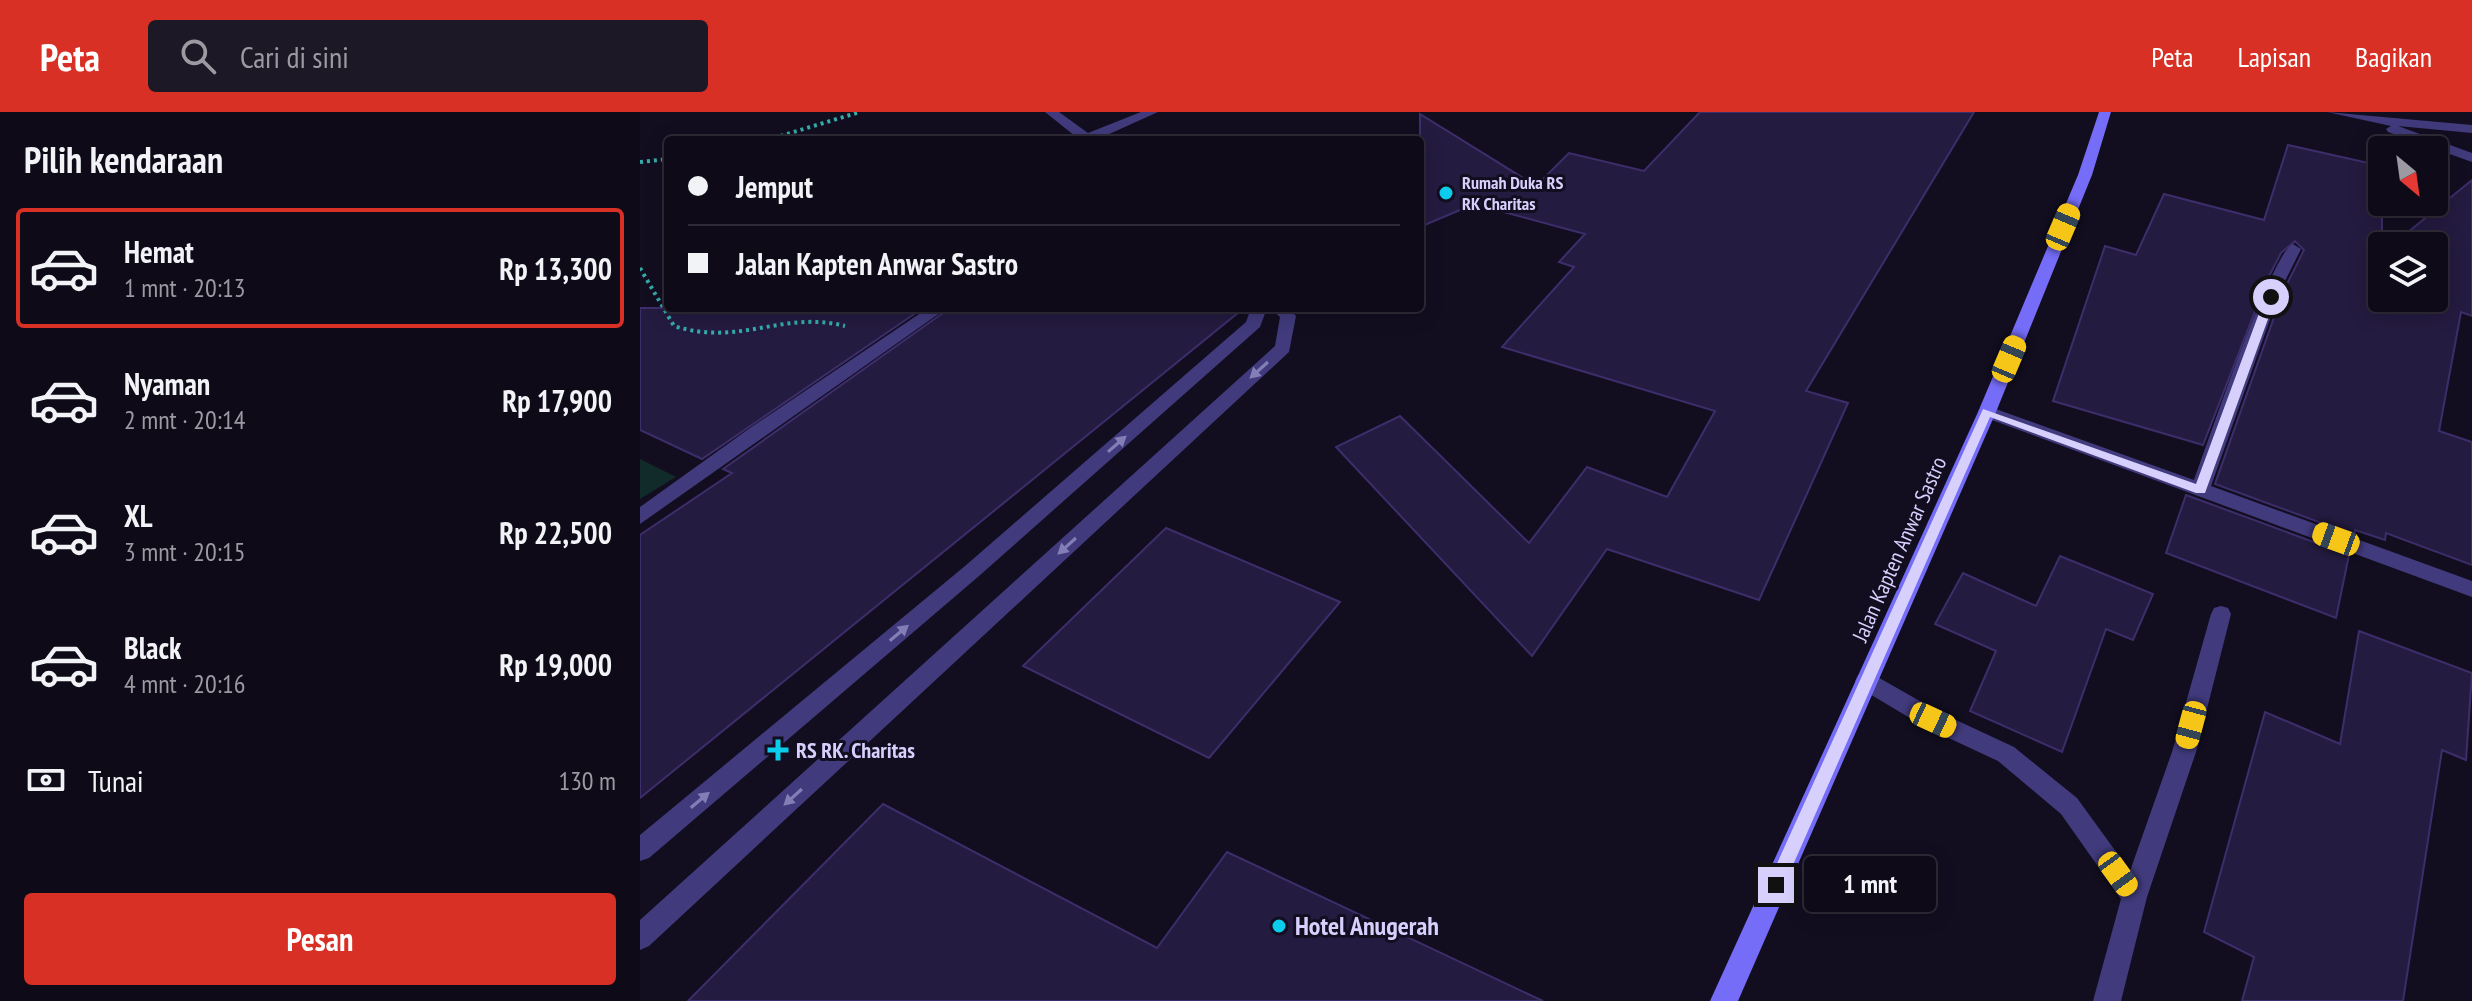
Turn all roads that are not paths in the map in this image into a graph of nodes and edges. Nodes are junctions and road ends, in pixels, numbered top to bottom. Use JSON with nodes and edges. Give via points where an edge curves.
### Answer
{"nodes":[{"id":1,"x":1051,"y":112,"type":"edge"},
{"id":2,"x":1152,"y":112,"type":"edge"},
{"id":3,"x":2105,"y":112,"type":"edge"},
{"id":4,"x":2333,"y":112,"type":"edge"},
{"id":5,"x":2371,"y":120,"type":"junction"},
{"id":6,"x":2472,"y":129,"type":"edge"},
{"id":7,"x":1084,"y":136,"type":"edge"},
{"id":8,"x":1095,"y":136,"type":"edge"},
{"id":9,"x":2472,"y":158,"type":"edge"},
{"id":10,"x":2293,"y":249,"type":"dead end"},
{"id":11,"x":933,"y":312,"type":"edge"},
{"id":12,"x":1258,"y":312,"type":"edge"},
{"id":13,"x":1283,"y":312,"type":"edge"},
{"id":14,"x":1987,"y":412,"type":"junction"},
{"id":15,"x":2200,"y":490,"type":"junction"},
{"id":16,"x":640,"y":517,"type":"edge"},
{"id":17,"x":2472,"y":589,"type":"edge"},
{"id":18,"x":2221,"y":614,"type":"dead end"},
{"id":19,"x":1866,"y":681,"type":"junction"},
{"id":20,"x":640,"y":850,"type":"edge"},
{"id":21,"x":2134,"y":897,"type":"junction"},
{"id":22,"x":640,"y":937,"type":"edge"},
{"id":23,"x":1724,"y":1001,"type":"edge"},
{"id":24,"x":2107,"y":1001,"type":"edge"}],
"edges":[{"from":1,"to":7,"type":"street"},
{"from":2,"to":8,"type":"street"},
{"from":3,"to":14,"type":"street","name":"Jalan Kapten Anwar Sastro","via":[[2085,175]]},
{"from":4,"to":5,"type":"street"},
{"from":5,"to":6,"type":"street"},
{"from":5,"to":9,"type":"street"},
{"from":10,"to":15,"type":"street","via":[[2272,291]]},
{"from":11,"to":16,"type":"street"},
{"from":20,"to":12,"type":"street","one_way":true,"via":[[972,571],[1254,324]]},
{"from":13,"to":22,"type":"street","one_way":true,"via":[[1288,316],[1283,348]]},
{"from":14,"to":15,"type":"street"},
{"from":14,"to":19,"type":"street","name":"Jalan Kapten Anwar Sastro"},
{"from":15,"to":17,"type":"street"},
{"from":18,"to":21,"type":"street","via":[[2184,752]]},
{"from":19,"to":21,"type":"street","via":[[2006,754],[2069,806]]},
{"from":19,"to":23,"type":"street","name":"Jalan Kapten Anwar Sastro"},
{"from":21,"to":24,"type":"street"}]}
